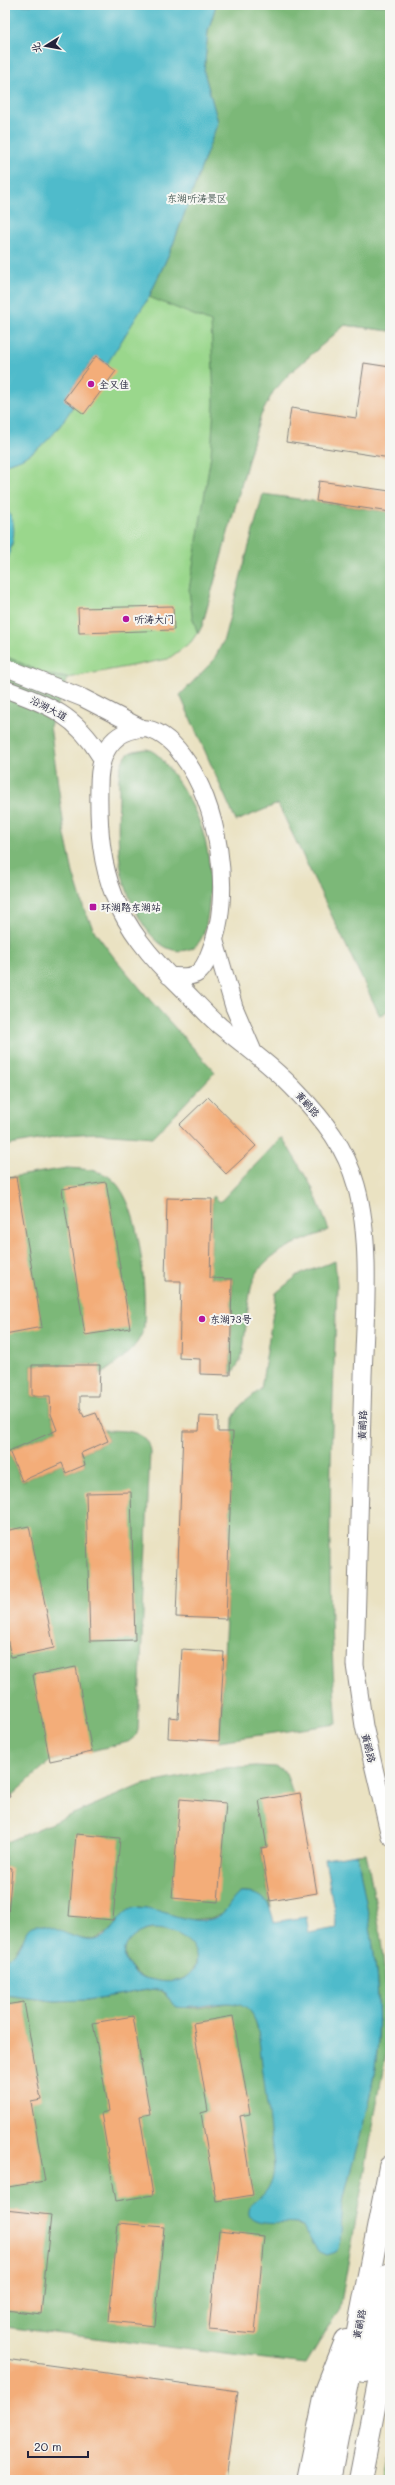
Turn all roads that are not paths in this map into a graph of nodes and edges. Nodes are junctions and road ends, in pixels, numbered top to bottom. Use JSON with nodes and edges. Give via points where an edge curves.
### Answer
{"nodes":[{"id":1,"x":5,"y":667,"type":"edge"},
{"id":2,"x":5,"y":688,"type":"edge"},
{"id":3,"x":143,"y":729,"type":"junction"},
{"id":4,"x":101,"y":757,"type":"junction"},
{"id":5,"x":215,"y":942,"type":"junction"},
{"id":6,"x":169,"y":976,"type":"junction"},
{"id":7,"x":252,"y":1050,"type":"junction"},
{"id":8,"x":390,"y":1836,"type":"edge"},
{"id":9,"x":390,"y":2168,"type":"edge"},
{"id":10,"x":388,"y":2284,"type":"edge"},
{"id":11,"x":364,"y":2299,"type":"junction"},
{"id":12,"x":308,"y":2480,"type":"edge"},
{"id":13,"x":329,"y":2480,"type":"edge"},
{"id":14,"x":342,"y":2480,"type":"edge"},
{"id":15,"x":360,"y":2480,"type":"edge"}],
"edges":[{"from":1,"to":3,"type":"street","via":[[83,698]]},
{"from":2,"to":4,"type":"street","name":"沿湖大道","via":[[48,706],[72,720],[91,740]]},
{"from":3,"to":4,"type":"street","via":[[135,729],[121,735],[109,744]]},
{"from":3,"to":5,"type":"street","via":[[160,734],[176,747],[188,762],[209,804],[215,825],[220,869],[220,901]]},
{"from":4,"to":6,"type":"street","name":"黄鹂路","via":[[99,822],[108,881],[126,924]]},
{"from":5,"to":6,"type":"street","via":[[199,972],[189,976]]},
{"from":5,"to":7,"type":"street","via":[[234,1007]]},
{"from":6,"to":7,"type":"street","name":"黄鹂路","via":[[219,1025]]},
{"from":7,"to":8,"type":"street","name":"黄鹂路","via":[[278,1072],[334,1135],[356,1184],[360,1206],[365,1313],[356,1665],[364,1726]]},
{"from":9,"to":11,"type":"street","name":"黄鹂路"},
{"from":10,"to":14,"type":"street","name":"黄鹂路","via":[[366,2360]]},
{"from":10,"to":15,"type":"street","via":[[379,2382]]},
{"from":11,"to":12,"type":"street","via":[[327,2389]]},
{"from":11,"to":13,"type":"street","name":"黄鹂路"}]}
